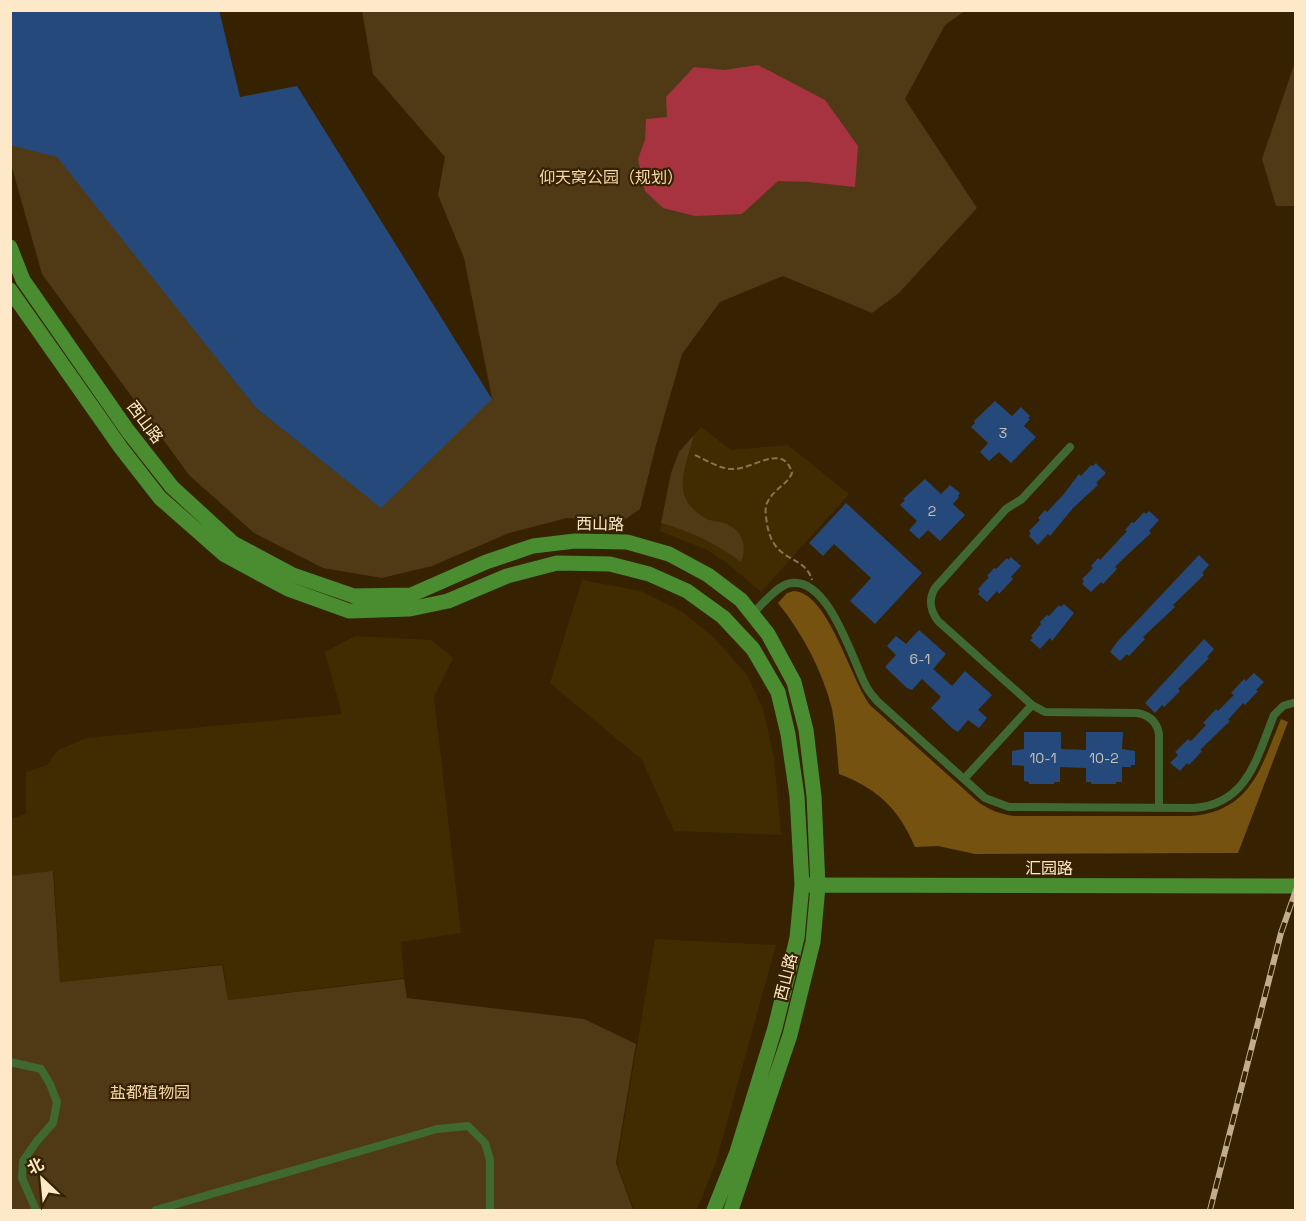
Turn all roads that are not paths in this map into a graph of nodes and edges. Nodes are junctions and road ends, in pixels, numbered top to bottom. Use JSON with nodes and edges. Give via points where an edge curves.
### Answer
{"nodes":[{"id":1,"x":10,"y":247,"type":"edge"},
{"id":2,"x":15,"y":286,"type":"edge"},
{"id":3,"x":1070,"y":447,"type":"dead end"},
{"id":4,"x":752,"y":614,"type":"junction"},
{"id":5,"x":1296,"y":702,"type":"edge"},
{"id":6,"x":1032,"y":705,"type":"junction"},
{"id":7,"x":964,"y":779,"type":"junction"},
{"id":8,"x":1159,"y":808,"type":"junction"},
{"id":9,"x":802,"y":885,"type":"junction"},
{"id":10,"x":818,"y":886,"type":"junction"},
{"id":11,"x":1296,"y":886,"type":"edge"},
{"id":12,"x":10,"y":1062,"type":"edge"},
{"id":13,"x":36,"y":1210,"type":"edge"},
{"id":14,"x":156,"y":1210,"type":"edge"},
{"id":15,"x":489,"y":1210,"type":"edge"},
{"id":16,"x":714,"y":1210,"type":"edge"},
{"id":17,"x":731,"y":1210,"type":"edge"}],
"edges":[{"from":1,"to":2,"type":"main road","name":"西山路"},
{"from":2,"to":4,"type":"main road","name":"西山路","via":[[172,487],[233,543],[293,575],[354,596],[411,595],[533,546],[575,541],[627,542],[669,554],[708,575],[741,600]]},
{"from":2,"to":9,"type":"main road","name":"西山路","via":[[121,447],[160,498],[225,555],[288,590],[349,611],[410,609],[448,601],[507,576],[557,563],[610,564],[649,574],[687,591],[723,617],[753,649],[777,692],[797,796]]},
{"from":3,"to":6,"type":"lane","via":[[1022,499],[1006,509],[935,588],[931,598],[932,612],[938,621]]},
{"from":4,"to":7,"type":"lane","via":[[779,588],[795,583],[812,588],[837,623],[866,688]]},
{"from":4,"to":10,"type":"main road","name":"西山路","via":[[768,634],[794,682],[806,730]]},
{"from":5,"to":8,"type":"lane","via":[[1283,706],[1274,715],[1238,791],[1205,808]]},
{"from":6,"to":7,"type":"lane"},
{"from":6,"to":8,"type":"lane","via":[[1045,712],[1137,713],[1150,717],[1160,734]]},
{"from":7,"to":8,"type":"lane","via":[[985,798],[1009,807]]},
{"from":9,"to":10,"type":"main road","name":"汇园路"},
{"from":9,"to":16,"type":"main road","name":"西山路","via":[[797,938],[775,1028],[737,1152]]},
{"from":10,"to":11,"type":"main road","name":"汇园路"},
{"from":10,"to":17,"type":"main road","name":"西山路","via":[[813,942],[790,1035]]},
{"from":12,"to":13,"type":"lane","via":[[41,1069],[57,1102],[53,1123],[22,1161],[22,1178]]},
{"from":14,"to":15,"type":"lane","via":[[437,1129],[468,1126],[485,1143],[490,1160]]}]}
